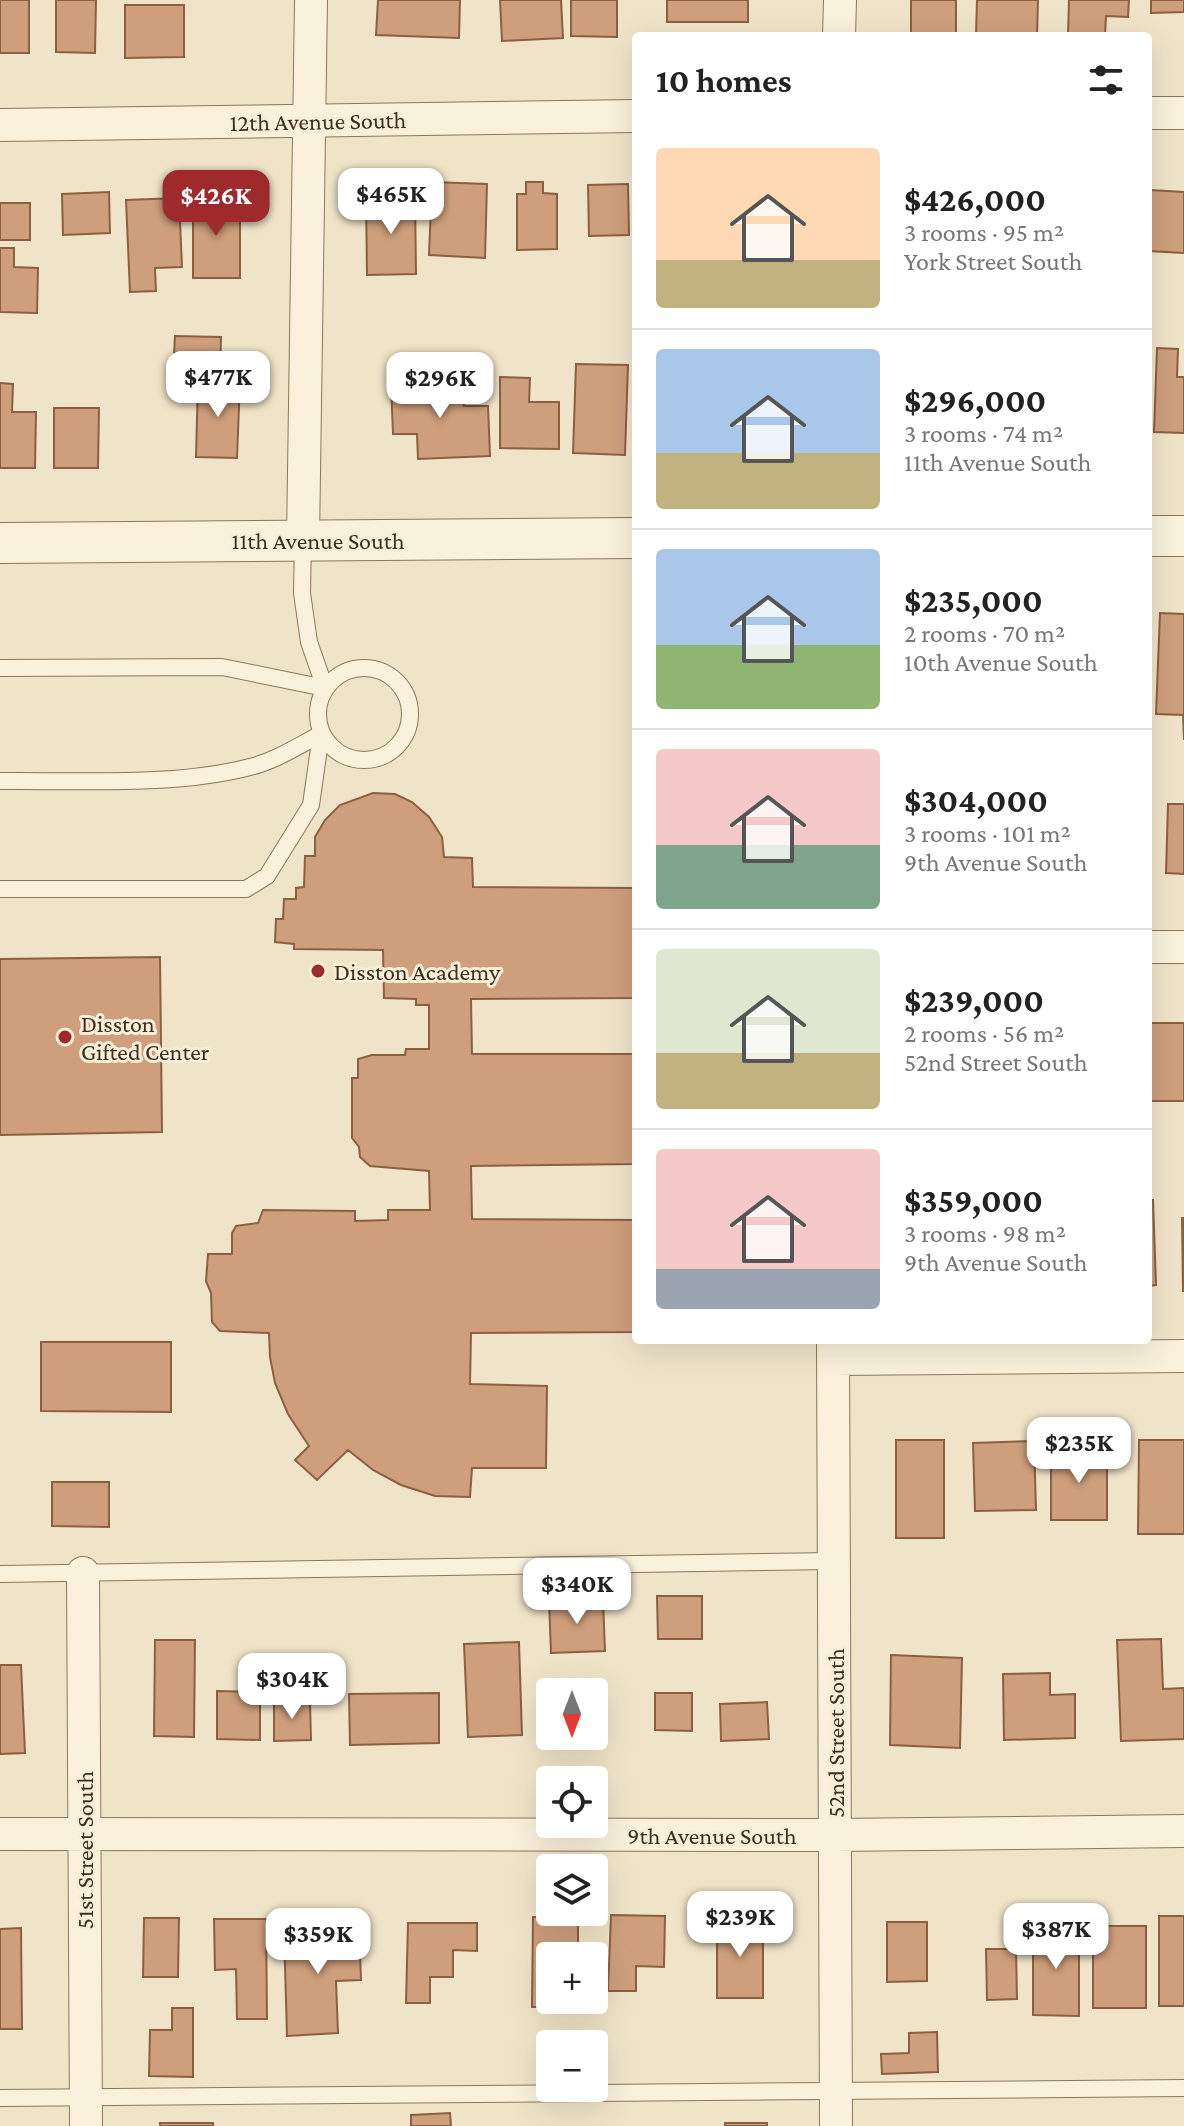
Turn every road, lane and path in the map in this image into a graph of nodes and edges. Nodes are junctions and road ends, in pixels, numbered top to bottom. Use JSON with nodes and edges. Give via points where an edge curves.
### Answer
{"nodes":[{"id":1,"x":311,"y":0,"type":"edge"},
{"id":2,"x":840,"y":0,"type":"edge"},
{"id":3,"x":839,"y":32,"type":"edge"},
{"id":4,"x":1152,"y":113,"type":"edge"},
{"id":5,"x":1184,"y":113,"type":"edge"},
{"id":6,"x":632,"y":116,"type":"edge"},
{"id":7,"x":311,"y":122,"type":"junction"},
{"id":8,"x":0,"y":125,"type":"edge"},
{"id":9,"x":1152,"y":536,"type":"edge"},
{"id":10,"x":1184,"y":536,"type":"edge"},
{"id":11,"x":632,"y":538,"type":"edge"},
{"id":12,"x":303,"y":540,"type":"junction"},
{"id":13,"x":0,"y":543,"type":"edge"},
{"id":14,"x":0,"y":668,"type":"edge"},
{"id":15,"x":325,"y":688,"type":"junction"},
{"id":16,"x":321,"y":734,"type":"junction"},
{"id":17,"x":0,"y":781,"type":"edge"},
{"id":18,"x":0,"y":889,"type":"edge"},
{"id":19,"x":1152,"y":947,"type":"edge"},
{"id":20,"x":1184,"y":947,"type":"edge"},
{"id":21,"x":833,"y":1349,"type":"edge"},
{"id":22,"x":1184,"y":1356,"type":"edge"},
{"id":23,"x":834,"y":1561,"type":"junction"},
{"id":24,"x":83,"y":1573,"type":"junction"},
{"id":25,"x":0,"y":1574,"type":"edge"},
{"id":26,"x":1184,"y":1831,"type":"edge"},
{"id":27,"x":0,"y":1834,"type":"edge"},
{"id":28,"x":84,"y":1834,"type":"junction"},
{"id":29,"x":835,"y":1835,"type":"junction"},
{"id":30,"x":1184,"y":2088,"type":"edge"},
{"id":31,"x":836,"y":2090,"type":"junction"},
{"id":32,"x":0,"y":2098,"type":"edge"},
{"id":33,"x":86,"y":2111,"type":"edge"},
{"id":34,"x":836,"y":2126,"type":"edge"}],
"edges":[{"from":1,"to":7,"type":"street"},
{"from":2,"to":3,"type":"street"},
{"from":4,"to":5,"type":"street"},
{"from":6,"to":7,"type":"street","name":"12th Avenue South"},
{"from":7,"to":8,"type":"street","name":"12th Avenue South"},
{"from":7,"to":12,"type":"street"},
{"from":9,"to":10,"type":"street"},
{"from":11,"to":12,"type":"street","name":"11th Avenue South"},
{"from":12,"to":13,"type":"street","name":"11th Avenue South"},
{"from":12,"to":15,"type":"lane","via":[[302,593],[309,642]]},
{"from":14,"to":15,"type":"lane","via":[[222,667]]},
{"from":15,"to":16,"type":"lane","via":[[318,703]]},
{"from":15,"to":16,"type":"lane","via":[[349,669],[379,669],[402,688],[411,716],[400,743],[374,759],[343,755]]},
{"from":16,"to":17,"type":"lane","via":[[252,767],[195,778]]},
{"from":16,"to":18,"type":"lane","via":[[311,805],[267,876],[246,889]]},
{"from":19,"to":20,"type":"street"},
{"from":21,"to":22,"type":"street"},
{"from":21,"to":23,"type":"street","name":"52nd Street South"},
{"from":23,"to":24,"type":"lane"},
{"from":23,"to":29,"type":"street","name":"52nd Street South"},
{"from":24,"to":25,"type":"lane"},
{"from":24,"to":28,"type":"street","name":"51st Street South"},
{"from":26,"to":29,"type":"street","name":"9th Avenue South"},
{"from":27,"to":28,"type":"street","name":"9th Avenue South"},
{"from":28,"to":29,"type":"street","name":"9th Avenue South"},
{"from":28,"to":33,"type":"street","name":"51st Street South"},
{"from":29,"to":31,"type":"street","name":"52nd Street South"},
{"from":30,"to":31,"type":"lane"},
{"from":31,"to":33,"type":"lane"},
{"from":31,"to":34,"type":"street","name":"52nd Street South"},
{"from":32,"to":33,"type":"lane"}]}
